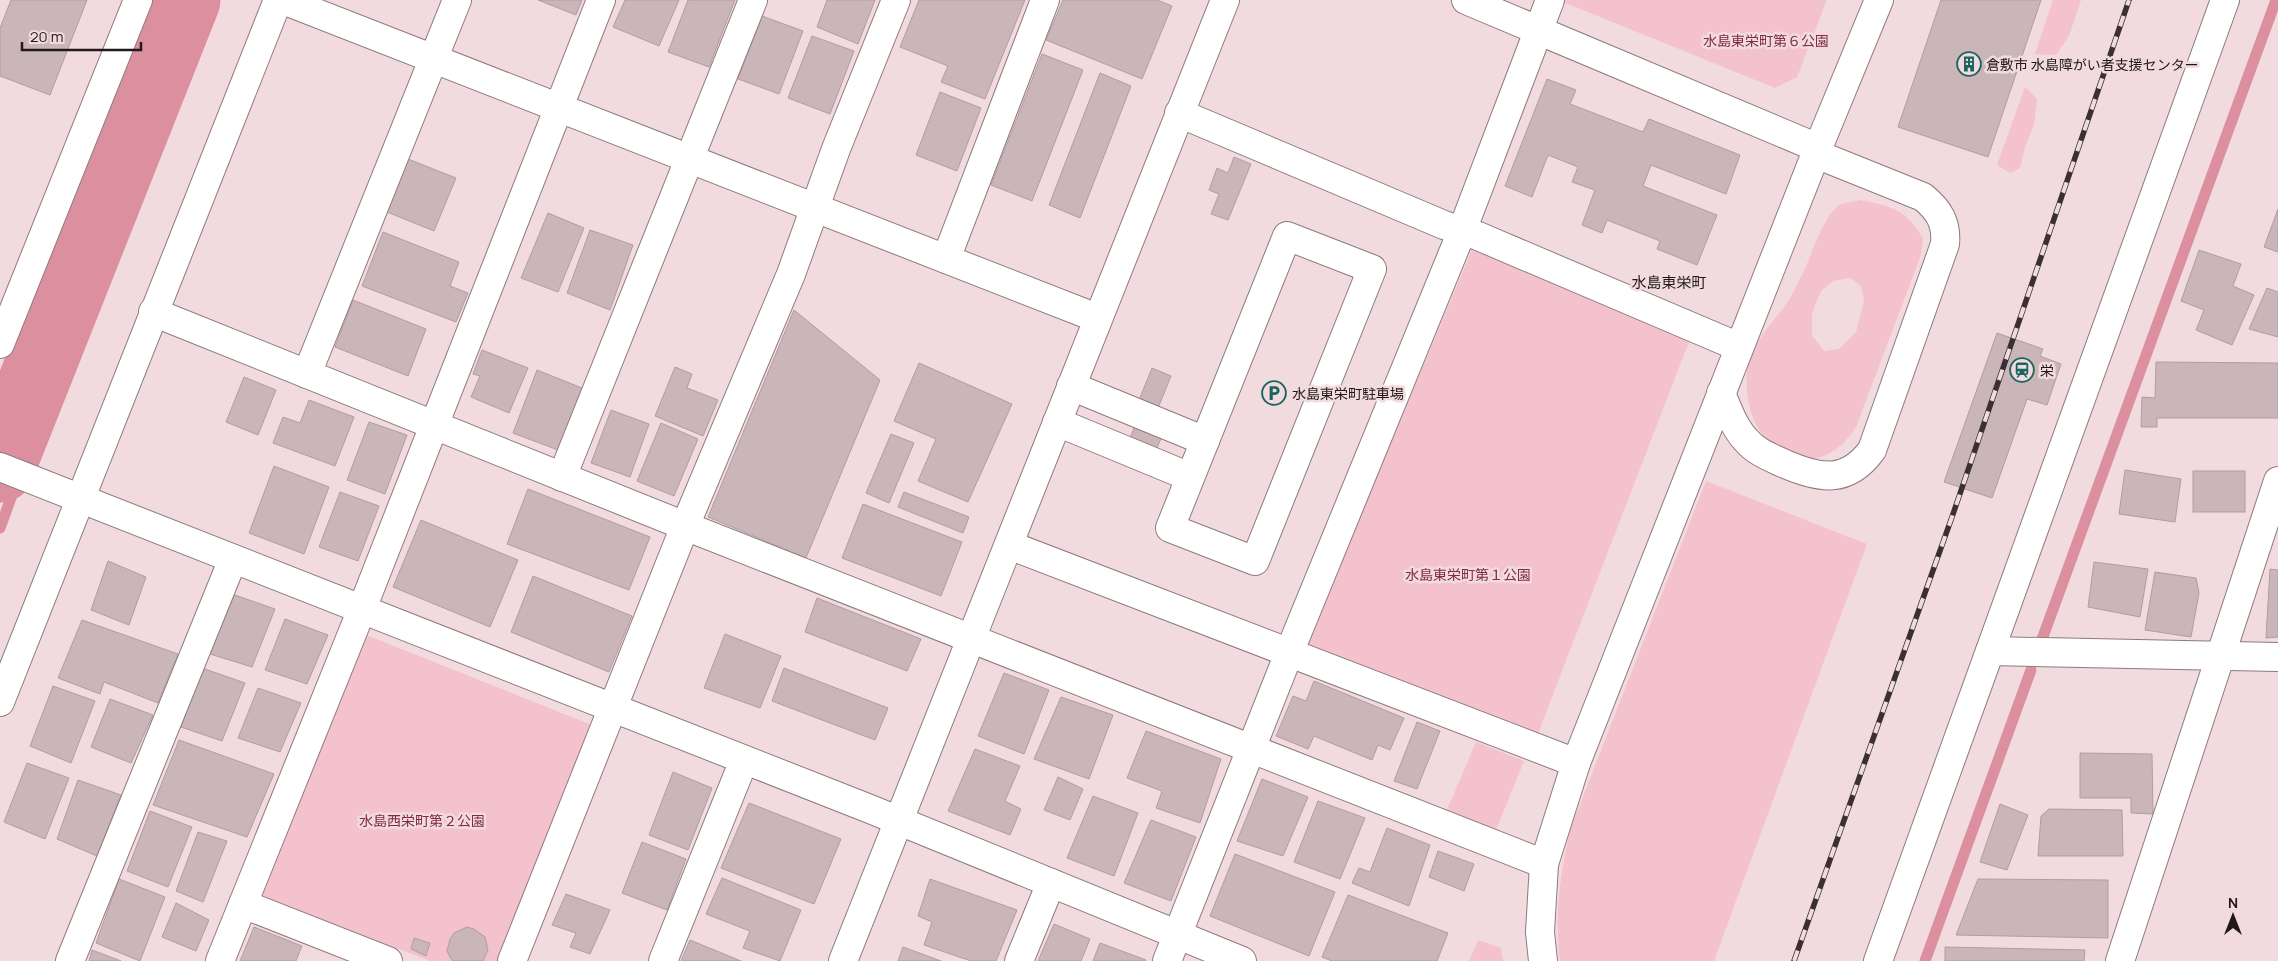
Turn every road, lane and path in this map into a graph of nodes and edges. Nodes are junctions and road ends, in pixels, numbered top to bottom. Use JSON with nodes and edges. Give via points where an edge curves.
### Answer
{"nodes":[{"id":1,"x":138,"y":0,"type":"edge"},
{"id":2,"x":278,"y":0,"type":"edge"},
{"id":3,"x":283,"y":0,"type":"edge"},
{"id":4,"x":457,"y":0,"type":"edge"},
{"id":5,"x":601,"y":0,"type":"edge"},
{"id":6,"x":753,"y":0,"type":"edge"},
{"id":7,"x":896,"y":0,"type":"edge"},
{"id":8,"x":1045,"y":0,"type":"edge"},
{"id":9,"x":1225,"y":0,"type":"edge"},
{"id":10,"x":1466,"y":0,"type":"edge"},
{"id":11,"x":1550,"y":0,"type":"edge"},
{"id":12,"x":1879,"y":0,"type":"edge"},
{"id":13,"x":2225,"y":0,"type":"edge"},
{"id":14,"x":1539,"y":30,"type":"junction"},
{"id":15,"x":434,"y":60,"type":"junction"},
{"id":16,"x":559,"y":108,"type":"junction"},
{"id":17,"x":1179,"y":113,"type":"junction"},
{"id":18,"x":1817,"y":151,"type":"junction"},
{"id":19,"x":688,"y":159,"type":"junction"},
{"id":20,"x":814,"y":207,"type":"junction"},
{"id":21,"x":1462,"y":231,"type":"junction"},
{"id":22,"x":946,"y":259,"type":"junction"},
{"id":23,"x":153,"y":312,"type":"junction"},
{"id":24,"x":1097,"y":318,"type":"junction"},
{"id":25,"x":0,"y":344,"type":"edge"},
{"id":26,"x":1739,"y":347,"type":"junction"},
{"id":27,"x":307,"y":374,"type":"junction"},
{"id":28,"x":1071,"y":386,"type":"junction"},
{"id":29,"x":1721,"y":393,"type":"junction"},
{"id":30,"x":1057,"y":422,"type":"junction"},
{"id":31,"x":434,"y":425,"type":"junction"},
{"id":32,"x":1205,"y":441,"type":"junction"},
{"id":33,"x":0,"y":467,"type":"edge"},
{"id":34,"x":562,"y":477,"type":"junction"},
{"id":35,"x":1190,"y":477,"type":"junction"},
{"id":36,"x":2278,"y":481,"type":"edge"},
{"id":37,"x":81,"y":498,"type":"junction"},
{"id":38,"x":684,"y":526,"type":"junction"},
{"id":39,"x":1009,"y":545,"type":"junction"},
{"id":40,"x":233,"y":559,"type":"junction"},
{"id":41,"x":362,"y":609,"type":"junction"},
{"id":42,"x":972,"y":638,"type":"junction"},
{"id":43,"x":1990,"y":652,"type":"junction"},
{"id":44,"x":1289,"y":654,"type":"junction"},
{"id":45,"x":2220,"y":655,"type":"junction"},
{"id":46,"x":2278,"y":657,"type":"edge"},
{"id":47,"x":0,"y":702,"type":"edge"},
{"id":48,"x":612,"y":707,"type":"junction"},
{"id":49,"x":1252,"y":747,"type":"junction"},
{"id":50,"x":744,"y":760,"type":"junction"},
{"id":51,"x":1576,"y":762,"type":"junction"},
{"id":52,"x":899,"y":820,"type":"junction"},
{"id":53,"x":1544,"y":864,"type":"junction"},
{"id":54,"x":1051,"y":883,"type":"junction"},
{"id":55,"x":243,"y":904,"type":"junction"},
{"id":56,"x":1178,"y":935,"type":"junction"},
{"id":57,"x":70,"y":961,"type":"edge"},
{"id":58,"x":220,"y":961,"type":"edge"},
{"id":59,"x":388,"y":961,"type":"edge"},
{"id":60,"x":512,"y":961,"type":"edge"},
{"id":61,"x":663,"y":961,"type":"edge"},
{"id":62,"x":843,"y":961,"type":"edge"},
{"id":63,"x":1019,"y":961,"type":"edge"},
{"id":64,"x":1167,"y":961,"type":"edge"},
{"id":65,"x":1242,"y":961,"type":"edge"},
{"id":66,"x":1542,"y":961,"type":"edge"},
{"id":67,"x":1878,"y":961,"type":"edge"},
{"id":68,"x":2120,"y":961,"type":"edge"}],
"edges":[{"from":1,"to":25,"type":"street"},
{"from":2,"to":23,"type":"street"},
{"from":3,"to":15,"type":"street"},
{"from":4,"to":15,"type":"street"},
{"from":5,"to":16,"type":"street"},
{"from":6,"to":19,"type":"street"},
{"from":7,"to":20,"type":"street"},
{"from":8,"to":22,"type":"street"},
{"from":9,"to":17,"type":"street"},
{"from":10,"to":14,"type":"street"},
{"from":11,"to":14,"type":"street"},
{"from":12,"to":18,"type":"street"},
{"from":13,"to":43,"type":"street"},
{"from":14,"to":18,"type":"street"},
{"from":14,"to":21,"type":"street"},
{"from":15,"to":16,"type":"street"},
{"from":15,"to":27,"type":"street"},
{"from":16,"to":19,"type":"street"},
{"from":16,"to":31,"type":"street"},
{"from":17,"to":21,"type":"street"},
{"from":17,"to":24,"type":"street"},
{"from":18,"to":26,"type":"street"},
{"from":18,"to":29,"type":"street","via":[[1923,197],[1935,207],[1946,231],[1945,244],[1872,450],[1862,463],[1846,472],[1830,477],[1806,473],[1762,454],[1747,442],[1736,428]]},
{"from":19,"to":20,"type":"street"},
{"from":19,"to":34,"type":"street"},
{"from":20,"to":22,"type":"street"},
{"from":20,"to":38,"type":"street","via":[[791,274]]},
{"from":21,"to":26,"type":"street"},
{"from":21,"to":44,"type":"street"},
{"from":22,"to":24,"type":"street"},
{"from":23,"to":27,"type":"street"},
{"from":23,"to":37,"type":"street"},
{"from":24,"to":28,"type":"street"},
{"from":26,"to":29,"type":"street"},
{"from":27,"to":31,"type":"street"},
{"from":28,"to":30,"type":"street"},
{"from":28,"to":32,"type":"street"},
{"from":29,"to":51,"type":"street"},
{"from":30,"to":35,"type":"street"},
{"from":30,"to":39,"type":"street"},
{"from":31,"to":34,"type":"street"},
{"from":31,"to":41,"type":"street"},
{"from":32,"to":35,"type":"street"},
{"from":32,"to":35,"type":"street","via":[[1287,236],[1372,269],[1255,562],[1170,528]]},
{"from":33,"to":37,"type":"street"},
{"from":34,"to":38,"type":"street"},
{"from":36,"to":45,"type":"street"},
{"from":37,"to":40,"type":"street"},
{"from":37,"to":47,"type":"street"},
{"from":38,"to":42,"type":"street"},
{"from":38,"to":48,"type":"street"},
{"from":39,"to":42,"type":"street"},
{"from":39,"to":44,"type":"street"},
{"from":40,"to":41,"type":"street"},
{"from":40,"to":57,"type":"street"},
{"from":41,"to":48,"type":"street"},
{"from":41,"to":55,"type":"street"},
{"from":42,"to":49,"type":"street"},
{"from":42,"to":52,"type":"street"},
{"from":43,"to":45,"type":"street"},
{"from":43,"to":67,"type":"street"},
{"from":44,"to":49,"type":"street"},
{"from":44,"to":51,"type":"street"},
{"from":45,"to":46,"type":"street"},
{"from":45,"to":68,"type":"street"},
{"from":48,"to":50,"type":"street"},
{"from":48,"to":60,"type":"street"},
{"from":49,"to":53,"type":"street"},
{"from":49,"to":56,"type":"street"},
{"from":50,"to":52,"type":"street"},
{"from":50,"to":61,"type":"street"},
{"from":51,"to":53,"type":"street"},
{"from":52,"to":54,"type":"street"},
{"from":52,"to":62,"type":"street"},
{"from":53,"to":66,"type":"street","via":[[1540,924]]},
{"from":54,"to":56,"type":"street"},
{"from":54,"to":63,"type":"street"},
{"from":55,"to":58,"type":"street"},
{"from":55,"to":59,"type":"street"},
{"from":56,"to":64,"type":"street"},
{"from":56,"to":65,"type":"street"}]}
